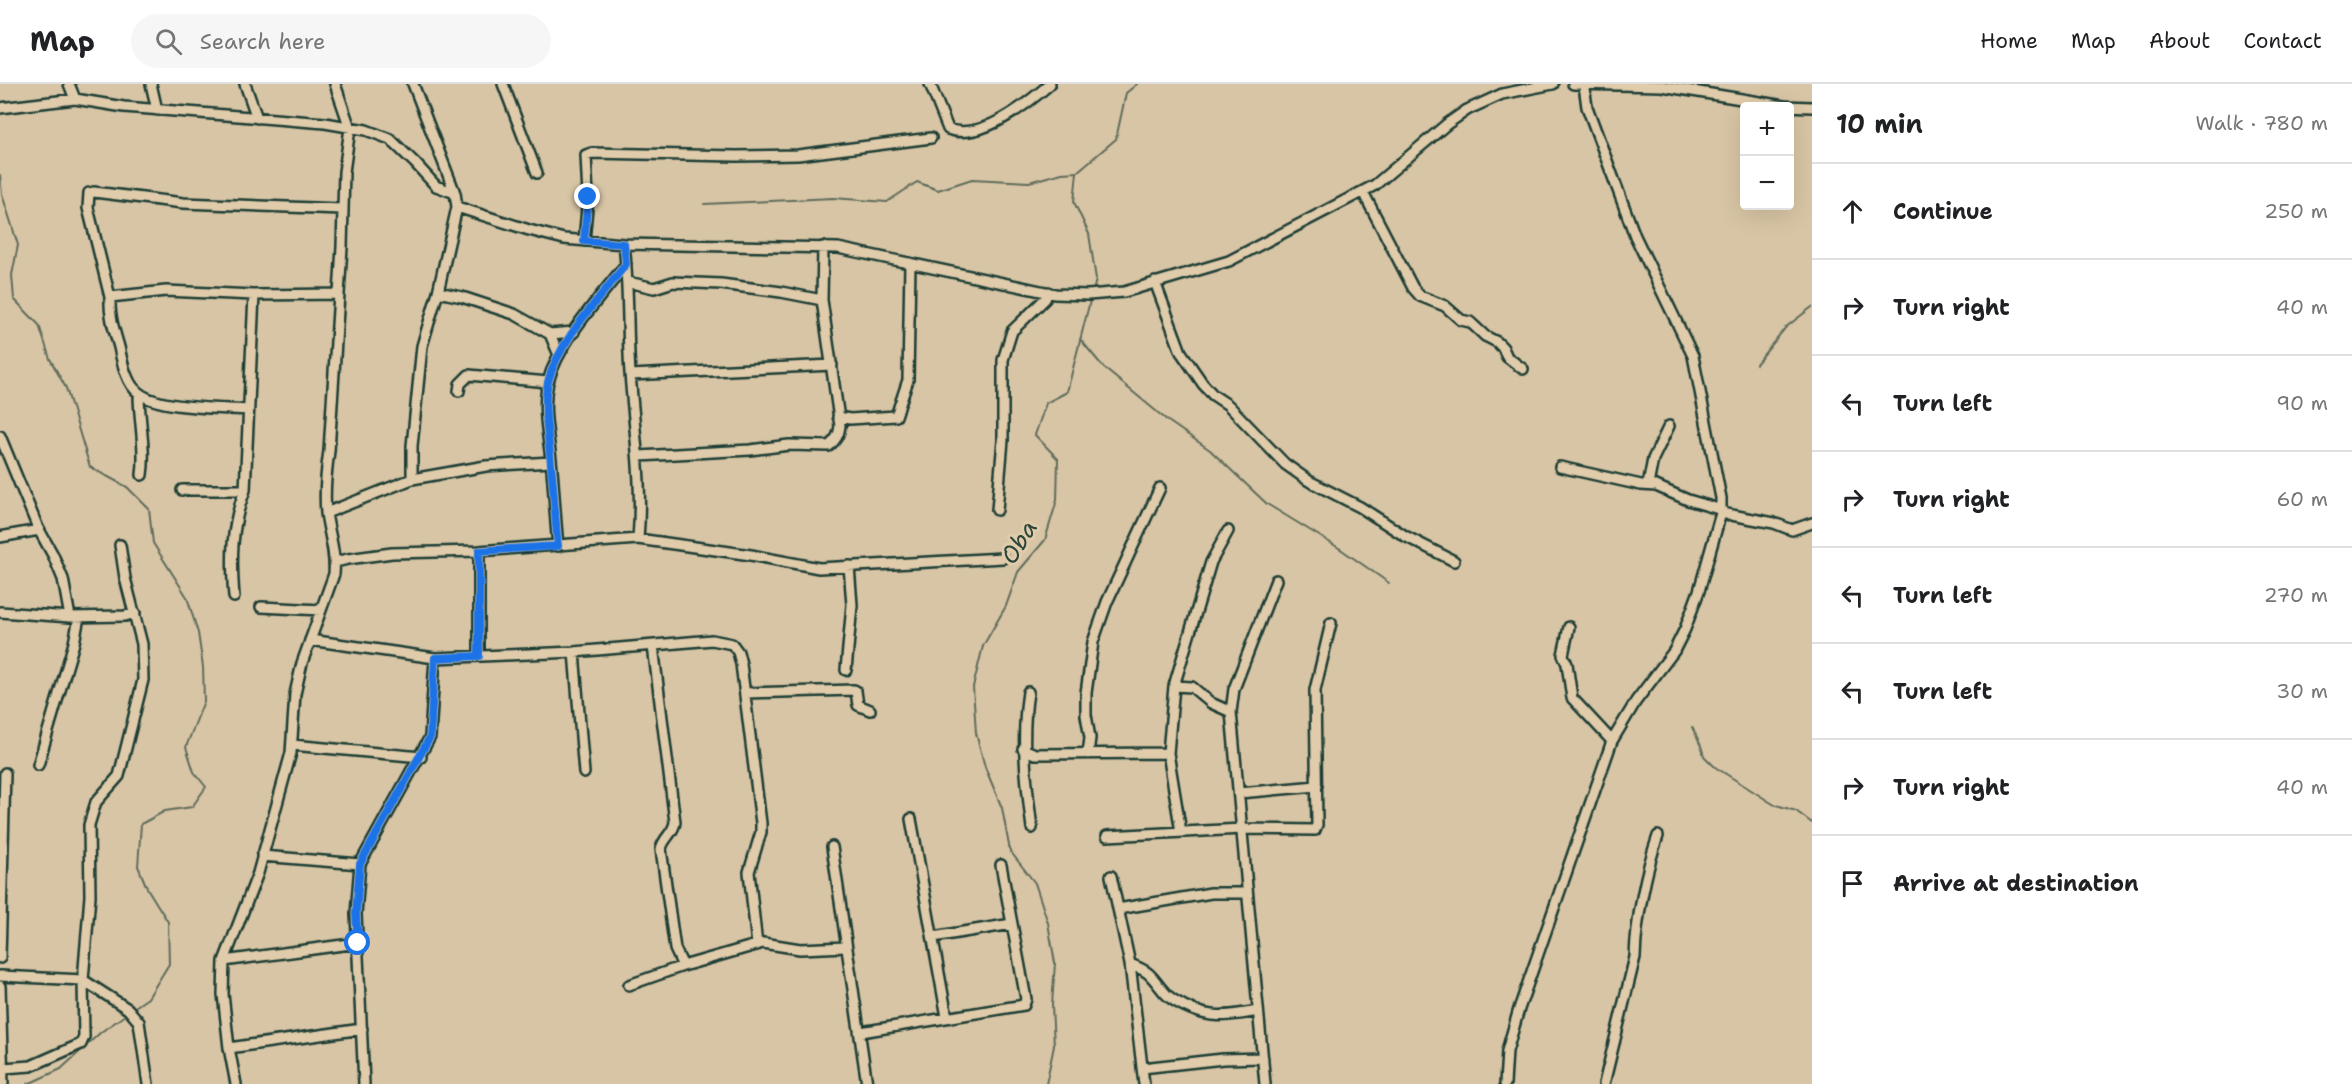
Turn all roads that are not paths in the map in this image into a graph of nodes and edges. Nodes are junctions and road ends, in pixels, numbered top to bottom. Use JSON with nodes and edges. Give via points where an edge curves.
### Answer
{"nodes":[{"id":1,"x":69,"y":84,"type":"edge"},
{"id":2,"x":152,"y":84,"type":"edge"},
{"id":3,"x":245,"y":84,"type":"edge"},
{"id":4,"x":335,"y":84,"type":"edge"},
{"id":5,"x":413,"y":84,"type":"edge"},
{"id":6,"x":503,"y":84,"type":"edge"},
{"id":7,"x":930,"y":84,"type":"edge"},
{"id":8,"x":1050,"y":84,"type":"edge"},
{"id":9,"x":1553,"y":84,"type":"edge"},
{"id":10,"x":1573,"y":84,"type":"edge"},
{"id":11,"x":1591,"y":85,"type":"edge"},
{"id":12,"x":75,"y":99,"type":"junction"},
{"id":13,"x":1812,"y":107,"type":"edge"},
{"id":14,"x":0,"y":108,"type":"edge"},
{"id":15,"x":158,"y":110,"type":"junction"},
{"id":16,"x":256,"y":118,"type":"junction"},
{"id":17,"x":350,"y":128,"type":"junction"},
{"id":18,"x":931,"y":138,"type":"dead end"},
{"id":19,"x":537,"y":173,"type":"dead end"},
{"id":20,"x":1363,"y":192,"type":"junction"},
{"id":21,"x":454,"y":193,"type":"junction"},
{"id":22,"x":458,"y":207,"type":"junction"},
{"id":23,"x":342,"y":209,"type":"junction"},
{"id":24,"x":584,"y":241,"type":"junction"},
{"id":25,"x":624,"y":244,"type":"junction"},
{"id":26,"x":823,"y":247,"type":"junction"},
{"id":27,"x":910,"y":263,"type":"junction"},
{"id":28,"x":626,"y":264,"type":"junction"},
{"id":29,"x":628,"y":282,"type":"junction"},
{"id":30,"x":1155,"y":282,"type":"junction"},
{"id":31,"x":438,"y":292,"type":"junction"},
{"id":32,"x":1048,"y":292,"type":"junction"},
{"id":33,"x":339,"y":294,"type":"junction"},
{"id":34,"x":254,"y":295,"type":"junction"},
{"id":35,"x":110,"y":297,"type":"junction"},
{"id":36,"x":822,"y":300,"type":"junction"},
{"id":37,"x":573,"y":332,"type":"junction"},
{"id":38,"x":550,"y":334,"type":"junction"},
{"id":39,"x":559,"y":356,"type":"junction"},
{"id":40,"x":832,"y":364,"type":"junction"},
{"id":41,"x":1523,"y":369,"type":"dead end"},
{"id":42,"x":631,"y":375,"type":"junction"},
{"id":43,"x":548,"y":382,"type":"junction"},
{"id":44,"x":459,"y":391,"type":"dead end"},
{"id":45,"x":139,"y":394,"type":"junction"},
{"id":46,"x":249,"y":410,"type":"junction"},
{"id":47,"x":838,"y":417,"type":"junction"},
{"id":48,"x":1669,"y":426,"type":"dead end"},
{"id":49,"x":0,"y":436,"type":"edge"},
{"id":50,"x":4,"y":454,"type":"edge"},
{"id":51,"x":639,"y":456,"type":"junction"},
{"id":52,"x":551,"y":462,"type":"junction"},
{"id":53,"x":1560,"y":467,"type":"dead end"},
{"id":54,"x":142,"y":475,"type":"dead end"},
{"id":55,"x":412,"y":478,"type":"junction"},
{"id":56,"x":1648,"y":485,"type":"junction"},
{"id":57,"x":1160,"y":488,"type":"dead end"},
{"id":58,"x":182,"y":490,"type":"dead end"},
{"id":59,"x":245,"y":490,"type":"junction"},
{"id":60,"x":997,"y":510,"type":"dead end"},
{"id":61,"x":1721,"y":511,"type":"junction"},
{"id":62,"x":326,"y":513,"type":"junction"},
{"id":63,"x":1812,"y":523,"type":"edge"},
{"id":64,"x":39,"y":530,"type":"junction"},
{"id":65,"x":1228,"y":531,"type":"dead end"},
{"id":66,"x":0,"y":537,"type":"edge"},
{"id":67,"x":638,"y":539,"type":"junction"},
{"id":68,"x":120,"y":545,"type":"dead end"},
{"id":69,"x":558,"y":546,"type":"junction"},
{"id":70,"x":479,"y":551,"type":"junction"},
{"id":71,"x":1003,"y":558,"type":"dead end"},
{"id":72,"x":1454,"y":561,"type":"dead end"},
{"id":73,"x":335,"y":562,"type":"junction"},
{"id":74,"x":849,"y":566,"type":"junction"},
{"id":75,"x":1276,"y":580,"type":"dead end"},
{"id":76,"x":234,"y":597,"type":"dead end"},
{"id":77,"x":261,"y":607,"type":"dead end"},
{"id":78,"x":321,"y":610,"type":"junction"},
{"id":79,"x":135,"y":613,"type":"junction"},
{"id":80,"x":1,"y":614,"type":"edge"},
{"id":81,"x":74,"y":617,"type":"junction"},
{"id":82,"x":1331,"y":623,"type":"dead end"},
{"id":83,"x":1569,"y":627,"type":"dead end"},
{"id":84,"x":310,"y":640,"type":"junction"},
{"id":85,"x":653,"y":646,"type":"junction"},
{"id":86,"x":574,"y":652,"type":"junction"},
{"id":87,"x":479,"y":656,"type":"junction"},
{"id":88,"x":435,"y":658,"type":"junction"},
{"id":89,"x":846,"y":670,"type":"dead end"},
{"id":90,"x":1174,"y":686,"type":"junction"},
{"id":91,"x":1028,"y":692,"type":"dead end"},
{"id":92,"x":745,"y":693,"type":"junction"},
{"id":93,"x":870,"y":710,"type":"dead end"},
{"id":94,"x":1230,"y":712,"type":"junction"},
{"id":95,"x":1612,"y":741,"type":"junction"},
{"id":96,"x":292,"y":745,"type":"junction"},
{"id":97,"x":1023,"y":749,"type":"junction"},
{"id":98,"x":1168,"y":753,"type":"junction"},
{"id":99,"x":1088,"y":754,"type":"junction"},
{"id":100,"x":421,"y":757,"type":"junction"},
{"id":101,"x":38,"y":765,"type":"dead end"},
{"id":102,"x":5,"y":773,"type":"dead end"},
{"id":103,"x":584,"y":773,"type":"dead end"},
{"id":104,"x":1317,"y":786,"type":"junction"},
{"id":105,"x":1239,"y":793,"type":"junction"},
{"id":106,"x":911,"y":819,"type":"dead end"},
{"id":107,"x":1032,"y":828,"type":"dead end"},
{"id":108,"x":1242,"y":829,"type":"junction"},
{"id":109,"x":1181,"y":832,"type":"junction"},
{"id":110,"x":1107,"y":836,"type":"dead end"},
{"id":111,"x":1658,"y":836,"type":"dead end"},
{"id":112,"x":832,"y":847,"type":"dead end"},
{"id":113,"x":262,"y":856,"type":"junction"},
{"id":114,"x":360,"y":864,"type":"junction"},
{"id":115,"x":1001,"y":865,"type":"dead end"},
{"id":116,"x":1111,"y":876,"type":"dead end"},
{"id":117,"x":1247,"y":893,"type":"junction"},
{"id":118,"x":1118,"y":909,"type":"junction"},
{"id":119,"x":1012,"y":924,"type":"junction"},
{"id":120,"x":933,"y":937,"type":"junction"},
{"id":121,"x":358,"y":943,"type":"junction"},
{"id":122,"x":757,"y":945,"type":"junction"},
{"id":123,"x":846,"y":947,"type":"junction"},
{"id":124,"x":0,"y":958,"type":"edge"},
{"id":125,"x":224,"y":961,"type":"junction"},
{"id":126,"x":1130,"y":963,"type":"junction"},
{"id":127,"x":682,"y":966,"type":"junction"},
{"id":128,"x":0,"y":976,"type":"edge"},
{"id":129,"x":83,"y":980,"type":"junction"},
{"id":130,"x":629,"y":985,"type":"dead end"},
{"id":131,"x":0,"y":986,"type":"edge"},
{"id":132,"x":1258,"y":1011,"type":"junction"},
{"id":133,"x":947,"y":1017,"type":"junction"},
{"id":134,"x":362,"y":1029,"type":"junction"},
{"id":135,"x":861,"y":1032,"type":"junction"},
{"id":136,"x":229,"y":1048,"type":"junction"},
{"id":137,"x":1263,"y":1058,"type":"junction"},
{"id":138,"x":3,"y":1068,"type":"junction"},
{"id":139,"x":1142,"y":1068,"type":"junction"},
{"id":140,"x":3,"y":1084,"type":"edge"},
{"id":141,"x":148,"y":1084,"type":"edge"},
{"id":142,"x":236,"y":1084,"type":"edge"},
{"id":143,"x":364,"y":1084,"type":"edge"},
{"id":144,"x":867,"y":1084,"type":"edge"},
{"id":145,"x":1144,"y":1084,"type":"edge"},
{"id":146,"x":1266,"y":1084,"type":"edge"},
{"id":147,"x":1504,"y":1084,"type":"edge"},
{"id":148,"x":1604,"y":1084,"type":"edge"}],
"edges":[{"from":1,"to":12,"type":"street"},
{"from":2,"to":15,"type":"street"},
{"from":3,"to":16,"type":"street"},
{"from":4,"to":17,"type":"street"},
{"from":5,"to":21,"type":"street"},
{"from":6,"to":19,"type":"street"},
{"from":7,"to":8,"type":"street","via":[[948,129],[957,133],[1005,119]]},
{"from":9,"to":20,"type":"street","via":[[1502,94],[1467,110]]},
{"from":10,"to":11,"type":"street"},
{"from":11,"to":13,"type":"street","via":[[1662,86]]},
{"from":11,"to":61,"type":"street","via":[[1587,107],[1635,236],[1693,356]]},
{"from":12,"to":14,"type":"street"},
{"from":12,"to":15,"type":"street"},
{"from":15,"to":16,"type":"street"},
{"from":16,"to":17,"type":"street"},
{"from":17,"to":21,"type":"street","via":[[390,139],[436,186]]},
{"from":17,"to":23,"type":"street"},
{"from":18,"to":24,"type":"street","via":[[798,155],[592,153],[586,155],[585,161],[588,197]]},
{"from":20,"to":30,"type":"street","via":[[1241,256]]},
{"from":20,"to":41,"type":"street","via":[[1420,296],[1470,322]]},
{"from":21,"to":22,"type":"street"},
{"from":22,"to":24,"type":"street","via":[[529,230]]},
{"from":22,"to":31,"type":"street"},
{"from":23,"to":33,"type":"street"},
{"from":23,"to":35,"type":"street","via":[[183,203],[89,193],[88,208]]},
{"from":24,"to":25,"type":"street"},
{"from":25,"to":26,"type":"street"},
{"from":25,"to":28,"type":"street"},
{"from":26,"to":27,"type":"street"},
{"from":26,"to":36,"type":"street"},
{"from":27,"to":32,"type":"street"},
{"from":27,"to":47,"type":"street","via":[[908,380],[896,416]]},
{"from":28,"to":29,"type":"street"},
{"from":28,"to":37,"type":"street"},
{"from":29,"to":36,"type":"street","via":[[654,288],[673,282],[721,284]]},
{"from":29,"to":42,"type":"street"},
{"from":30,"to":32,"type":"street","via":[[1106,294],[1075,296]]},
{"from":30,"to":72,"type":"street","via":[[1181,352],[1203,384],[1285,464]]},
{"from":31,"to":38,"type":"street","via":[[514,314]]},
{"from":31,"to":55,"type":"street","via":[[422,346]]},
{"from":32,"to":60,"type":"street","via":[[1012,331],[1003,360],[1004,421]]},
{"from":33,"to":34,"type":"street"},
{"from":33,"to":62,"type":"street"},
{"from":34,"to":35,"type":"street","via":[[166,291]]},
{"from":34,"to":46,"type":"street"},
{"from":35,"to":45,"type":"street","via":[[109,311],[123,363]]},
{"from":36,"to":40,"type":"street"},
{"from":37,"to":38,"type":"street"},
{"from":37,"to":39,"type":"street"},
{"from":38,"to":39,"type":"street"},
{"from":39,"to":43,"type":"street"},
{"from":40,"to":42,"type":"street"},
{"from":40,"to":47,"type":"street"},
{"from":42,"to":51,"type":"street"},
{"from":43,"to":44,"type":"street","via":[[469,375]]},
{"from":43,"to":52,"type":"street","via":[[545,403]]},
{"from":45,"to":46,"type":"street","via":[[177,404]]},
{"from":45,"to":54,"type":"street"},
{"from":46,"to":59,"type":"street"},
{"from":47,"to":51,"type":"street","via":[[838,436],[829,446],[789,445]]},
{"from":48,"to":56,"type":"street","via":[[1653,459]]},
{"from":49,"to":50,"type":"street"},
{"from":50,"to":64,"type":"street"},
{"from":51,"to":67,"type":"street"},
{"from":52,"to":55,"type":"street","via":[[486,466]]},
{"from":52,"to":69,"type":"street"},
{"from":53,"to":56,"type":"street"},
{"from":55,"to":62,"type":"street"},
{"from":56,"to":61,"type":"street"},
{"from":57,"to":99,"type":"street","via":[[1107,602],[1093,642],[1086,693]]},
{"from":58,"to":59,"type":"street"},
{"from":59,"to":76,"type":"street","via":[[234,524]]},
{"from":61,"to":63,"type":"street","via":[[1792,530]]},
{"from":61,"to":95,"type":"street","via":[[1685,629]]},
{"from":62,"to":73,"type":"street"},
{"from":64,"to":66,"type":"street"},
{"from":64,"to":81,"type":"street","via":[[63,579]]},
{"from":65,"to":90,"type":"street","via":[[1211,562]]},
{"from":67,"to":69,"type":"street"},
{"from":67,"to":74,"type":"street","via":[[819,568]]},
{"from":68,"to":79,"type":"street"},
{"from":69,"to":70,"type":"street"},
{"from":70,"to":73,"type":"street","via":[[392,554]]},
{"from":70,"to":87,"type":"street"},
{"from":71,"to":74,"type":"street"},
{"from":73,"to":78,"type":"street"},
{"from":74,"to":89,"type":"street","via":[[852,605]]},
{"from":75,"to":94,"type":"street","via":[[1234,689]]},
{"from":77,"to":78,"type":"street"},
{"from":78,"to":84,"type":"street"},
{"from":79,"to":81,"type":"street"},
{"from":79,"to":129,"type":"street","via":[[142,644],[143,680],[119,776],[96,802],[89,825],[90,896]]},
{"from":80,"to":81,"type":"street"},
{"from":81,"to":101,"type":"street","via":[[74,644]]},
{"from":82,"to":104,"type":"street","via":[[1315,690]]},
{"from":83,"to":95,"type":"street","via":[[1563,655],[1572,698]]},
{"from":84,"to":88,"type":"street"},
{"from":84,"to":96,"type":"street","via":[[295,694]]},
{"from":85,"to":86,"type":"street"},
{"from":85,"to":92,"type":"street","via":[[712,640],[732,644],[738,652]]},
{"from":85,"to":127,"type":"street","via":[[675,822],[661,849],[675,949]]},
{"from":86,"to":87,"type":"street"},
{"from":86,"to":103,"type":"street"},
{"from":87,"to":88,"type":"street"},
{"from":88,"to":100,"type":"street","via":[[430,737]]},
{"from":90,"to":94,"type":"street","via":[[1192,687]]},
{"from":90,"to":98,"type":"street"},
{"from":91,"to":97,"type":"street"},
{"from":92,"to":93,"type":"street","via":[[854,690],[858,705]]},
{"from":92,"to":122,"type":"street","via":[[761,823],[749,872]]},
{"from":94,"to":105,"type":"street"},
{"from":95,"to":147,"type":"street","via":[[1519,1008],[1507,1051]]},
{"from":96,"to":100,"type":"street"},
{"from":96,"to":113,"type":"street"},
{"from":97,"to":99,"type":"street","via":[[1035,753]]},
{"from":97,"to":107,"type":"street"},
{"from":98,"to":99,"type":"street"},
{"from":98,"to":109,"type":"street"},
{"from":100,"to":114,"type":"street"},
{"from":102,"to":124,"type":"street"},
{"from":104,"to":105,"type":"street"},
{"from":104,"to":108,"type":"street","via":[[1315,830]]},
{"from":105,"to":108,"type":"street"},
{"from":106,"to":120,"type":"street"},
{"from":108,"to":109,"type":"street"},
{"from":108,"to":117,"type":"street"},
{"from":109,"to":110,"type":"street"},
{"from":111,"to":148,"type":"street","via":[[1650,858],[1635,957]]},
{"from":112,"to":123,"type":"street"},
{"from":113,"to":114,"type":"street"},
{"from":113,"to":125,"type":"street"},
{"from":114,"to":121,"type":"street"},
{"from":115,"to":119,"type":"street"},
{"from":116,"to":118,"type":"street"},
{"from":117,"to":118,"type":"street","via":[[1211,893]]},
{"from":117,"to":132,"type":"street"},
{"from":118,"to":126,"type":"street"},
{"from":119,"to":120,"type":"street"},
{"from":119,"to":133,"type":"street","via":[[1020,957],[1024,1005]]},
{"from":120,"to":133,"type":"street"},
{"from":121,"to":125,"type":"street"},
{"from":121,"to":134,"type":"street"},
{"from":122,"to":123,"type":"street","via":[[800,949]]},
{"from":122,"to":127,"type":"street"},
{"from":123,"to":135,"type":"street"},
{"from":125,"to":136,"type":"street"},
{"from":126,"to":132,"type":"street","via":[[1155,978],[1171,999],[1195,1012],[1220,1017]]},
{"from":126,"to":139,"type":"street"},
{"from":127,"to":130,"type":"street"},
{"from":128,"to":129,"type":"street"},
{"from":129,"to":138,"type":"street","via":[[85,1026],[81,1044],[31,1066]]},
{"from":129,"to":141,"type":"street","via":[[128,1009],[139,1022]]},
{"from":131,"to":138,"type":"street"},
{"from":132,"to":137,"type":"street"},
{"from":133,"to":135,"type":"street"},
{"from":134,"to":136,"type":"street"},
{"from":134,"to":143,"type":"street"},
{"from":135,"to":144,"type":"street"},
{"from":136,"to":142,"type":"street"},
{"from":137,"to":139,"type":"street"},
{"from":137,"to":146,"type":"street"},
{"from":138,"to":140,"type":"street"},
{"from":139,"to":145,"type":"street"}]}
